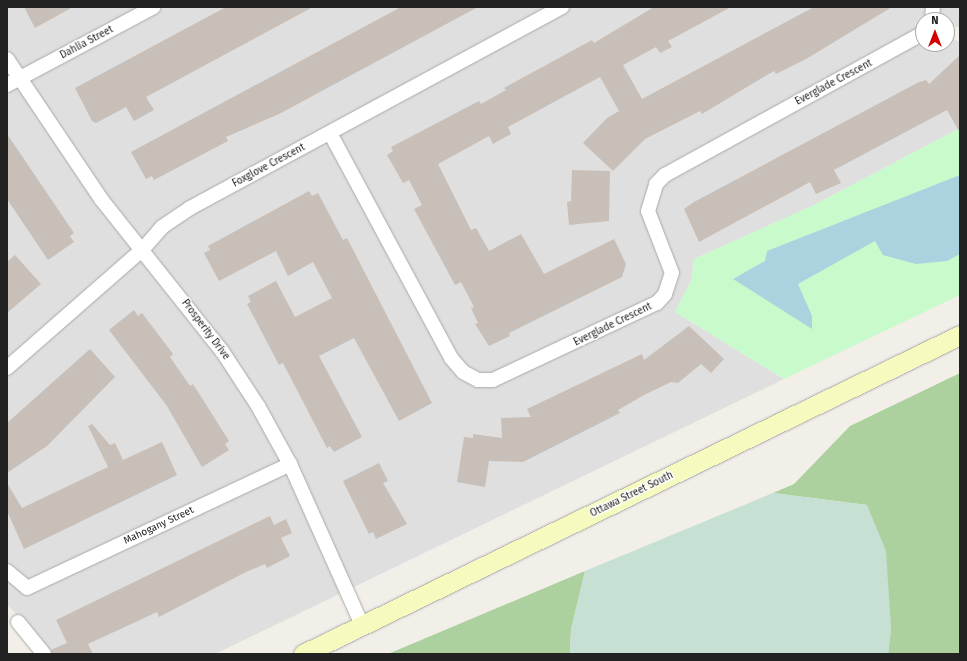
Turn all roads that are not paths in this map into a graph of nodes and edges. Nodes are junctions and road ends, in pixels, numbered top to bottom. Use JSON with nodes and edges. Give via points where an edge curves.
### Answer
{"nodes":[{"id":1,"x":154,"y":7,"type":"edge"},
{"id":2,"x":562,"y":7,"type":"edge"},
{"id":3,"x":915,"y":37,"type":"edge"},
{"id":4,"x":7,"y":59,"type":"edge"},
{"id":5,"x":19,"y":78,"type":"junction"},
{"id":6,"x":7,"y":85,"type":"edge"},
{"id":7,"x":330,"y":133,"type":"junction"},
{"id":8,"x":143,"y":249,"type":"junction"},
{"id":9,"x":960,"y":335,"type":"edge"},
{"id":10,"x":7,"y":368,"type":"edge"},
{"id":11,"x":290,"y":464,"type":"junction"},
{"id":12,"x":7,"y":571,"type":"edge"},
{"id":13,"x":18,"y":622,"type":"dead end"},
{"id":14,"x":362,"y":625,"type":"junction"},
{"id":15,"x":44,"y":654,"type":"edge"},
{"id":16,"x":303,"y":654,"type":"edge"}],
"edges":[{"from":1,"to":5,"type":"street","name":"Dahlia Street"},
{"from":2,"to":7,"type":"street","name":"Foxglove Crescent"},
{"from":3,"to":7,"type":"street","name":"Everglade Crescent","via":[[665,175],[656,184],[648,211],[672,273],[665,294],[657,304],[493,380],[468,375],[451,358]]},
{"from":4,"to":5,"type":"street","name":"Prosperity Drive"},
{"from":5,"to":6,"type":"street","name":"Dahlia Street"},
{"from":5,"to":8,"type":"street","name":"Prosperity Drive","via":[[101,199]]},
{"from":7,"to":8,"type":"street","name":"Foxglove Crescent","via":[[190,208],[162,227]]},
{"from":8,"to":10,"type":"street","name":"Foxglove Crescent"},
{"from":8,"to":11,"type":"street","name":"Prosperity Drive","via":[[222,351]]},
{"from":9,"to":14,"type":"main road","name":"Ottawa Street South"},
{"from":11,"to":12,"type":"street","name":"Mahogany Street","via":[[27,588]]},
{"from":11,"to":14,"type":"street","name":"Prosperity Drive"},
{"from":13,"to":15,"type":"street"},
{"from":14,"to":16,"type":"main road","name":"Ottawa Street South"}]}
